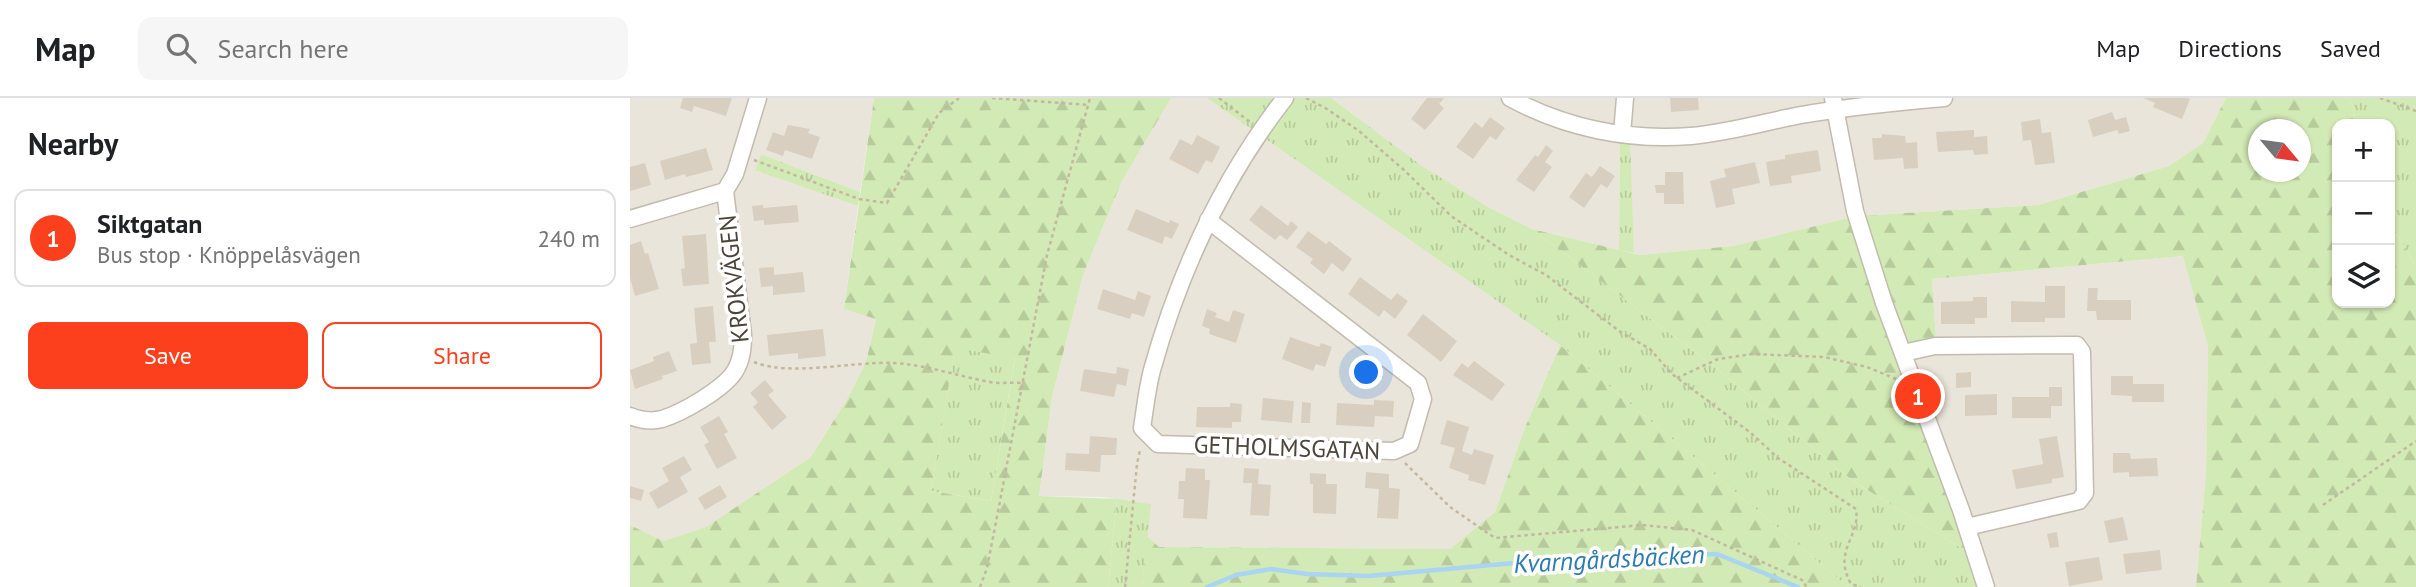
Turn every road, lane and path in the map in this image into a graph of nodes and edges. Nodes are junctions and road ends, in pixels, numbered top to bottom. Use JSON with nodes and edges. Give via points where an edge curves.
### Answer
{"nodes":[{"id":1,"x":758,"y":98,"type":"edge"},
{"id":2,"x":959,"y":98,"type":"edge"},
{"id":3,"x":992,"y":98,"type":"edge"},
{"id":4,"x":1090,"y":98,"type":"edge"},
{"id":5,"x":1219,"y":98,"type":"edge"},
{"id":6,"x":1284,"y":98,"type":"edge"},
{"id":7,"x":1306,"y":98,"type":"edge"},
{"id":8,"x":1510,"y":98,"type":"edge"},
{"id":9,"x":1625,"y":98,"type":"edge"},
{"id":10,"x":1944,"y":98,"type":"edge"},
{"id":11,"x":2380,"y":98,"type":"edge"},
{"id":12,"x":1834,"y":104,"type":"edge"},
{"id":13,"x":1088,"y":105,"type":"junction"},
{"id":14,"x":2416,"y":111,"type":"edge"},
{"id":15,"x":1262,"y":130,"type":"junction"},
{"id":16,"x":1622,"y":134,"type":"junction"},
{"id":17,"x":741,"y":156,"type":"junction"},
{"id":18,"x":725,"y":191,"type":"junction"},
{"id":19,"x":630,"y":219,"type":"edge"},
{"id":20,"x":1208,"y":220,"type":"junction"},
{"id":21,"x":1903,"y":353,"type":"junction"},
{"id":22,"x":741,"y":356,"type":"junction"},
{"id":23,"x":1677,"y":378,"type":"junction"},
{"id":24,"x":1902,"y":381,"type":"dead end"},
{"id":25,"x":1022,"y":383,"type":"junction"},
{"id":26,"x":630,"y":416,"type":"edge"},
{"id":27,"x":1149,"y":435,"type":"junction"},
{"id":28,"x":2416,"y":441,"type":"edge"},
{"id":29,"x":1394,"y":451,"type":"junction"},
{"id":30,"x":2323,"y":505,"type":"dead end"},
{"id":31,"x":1967,"y":527,"type":"junction"},
{"id":32,"x":980,"y":587,"type":"edge"},
{"id":33,"x":1125,"y":587,"type":"edge"},
{"id":34,"x":1806,"y":587,"type":"edge"},
{"id":35,"x":1861,"y":587,"type":"edge"},
{"id":36,"x":1986,"y":587,"type":"edge"}],
"edges":[{"from":1,"to":17,"type":"street"},
{"from":2,"to":17,"type":"path","via":[[939,113],[887,203],[859,199]]},
{"from":3,"to":13,"type":"path"},
{"from":4,"to":13,"type":"path"},
{"from":5,"to":15,"type":"path"},
{"from":6,"to":15,"type":"street"},
{"from":7,"to":23,"type":"path","via":[[1359,131],[1451,216],[1546,275],[1650,349]]},
{"from":8,"to":16,"type":"street","via":[[1547,116]]},
{"from":9,"to":16,"type":"street"},
{"from":10,"to":12,"type":"street"},
{"from":11,"to":14,"type":"path"},
{"from":12,"to":16,"type":"street","via":[[1692,136]]},
{"from":12,"to":21,"type":"street","via":[[1855,211]]},
{"from":13,"to":25,"type":"path","via":[[1052,233]]},
{"from":15,"to":20,"type":"street"},
{"from":17,"to":18,"type":"street"},
{"from":18,"to":19,"type":"street"},
{"from":18,"to":22,"type":"street","name":"KROKVÄGEN","via":[[743,334]]},
{"from":20,"to":27,"type":"street","via":[[1169,315],[1152,373],[1142,428]]},
{"from":20,"to":29,"type":"street","name":"GETHOLMSGATAN","via":[[1418,383],[1423,399],[1410,444]]},
{"from":21,"to":31,"type":"street"},
{"from":21,"to":31,"type":"street","via":[[1936,346],[2077,345],[2082,352],[2085,493],[2079,501]]},
{"from":22,"to":25,"type":"path","via":[[763,366],[793,368],[866,362],[930,366],[994,383]]},
{"from":22,"to":26,"type":"street","name":"KROKVÄGEN","via":[[729,380],[713,393],[660,419]]},
{"from":23,"to":24,"type":"path","via":[[1718,359],[1752,354],[1824,357]]},
{"from":23,"to":35,"type":"path","via":[[1778,458],[1856,509],[1844,554],[1846,575],[1851,584]]},
{"from":25,"to":32,"type":"path"},
{"from":27,"to":29,"type":"street","name":"GETHOLMSGATAN","via":[[1158,444]]},
{"from":27,"to":33,"type":"path","via":[[1137,464]]},
{"from":28,"to":30,"type":"path"},
{"from":29,"to":34,"type":"path","via":[[1450,507],[1495,538],[1642,525],[1692,530],[1804,581]]},
{"from":31,"to":36,"type":"street"}]}
